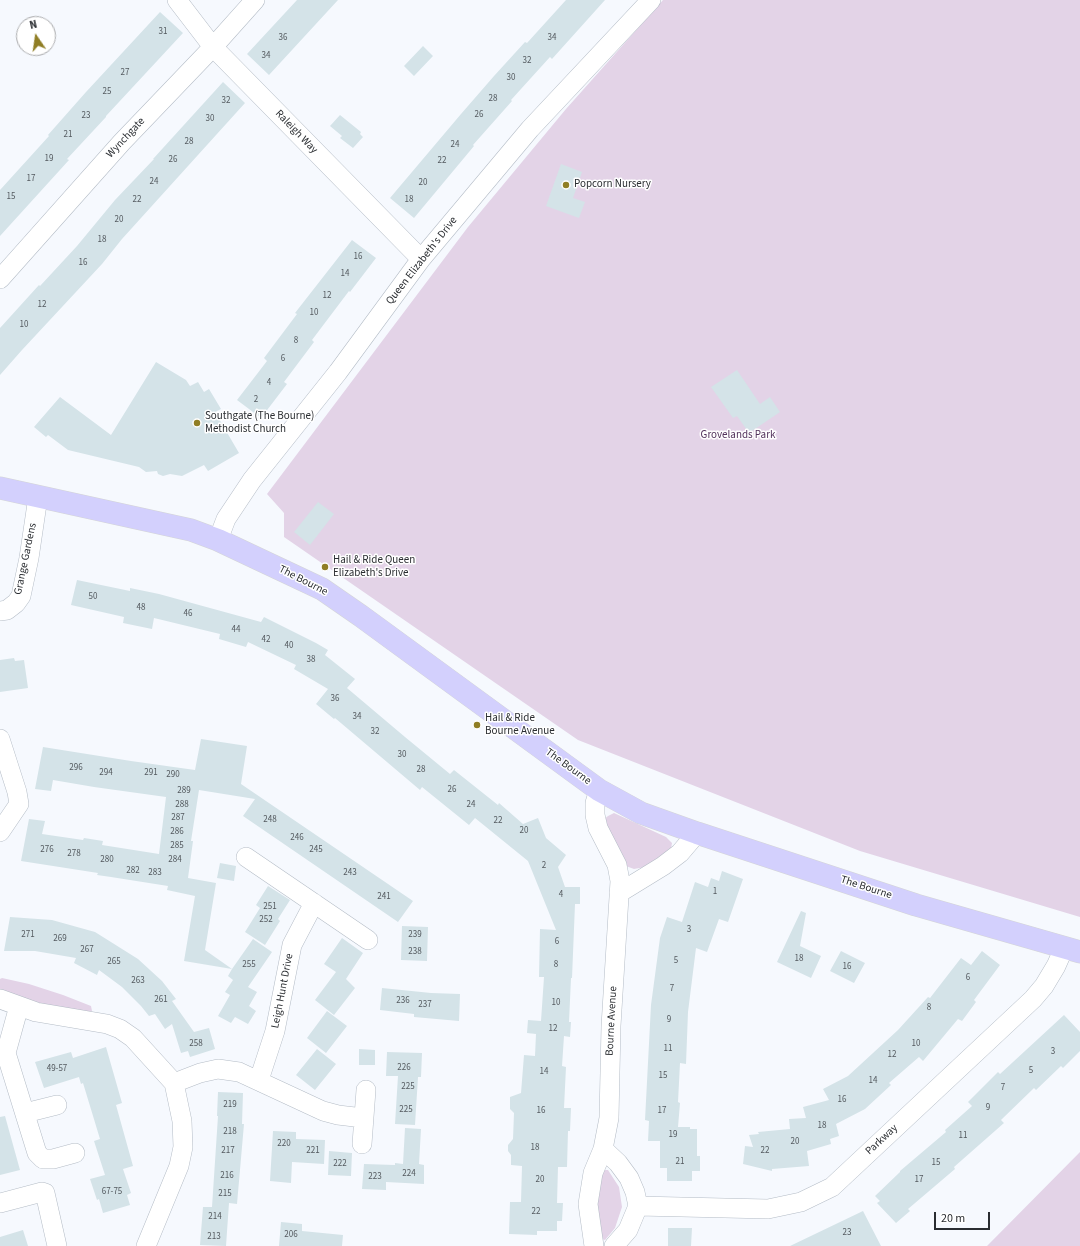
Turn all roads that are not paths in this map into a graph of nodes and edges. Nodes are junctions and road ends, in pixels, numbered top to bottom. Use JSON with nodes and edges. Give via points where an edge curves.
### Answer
{"nodes":[{"id":1,"x":177,"y":0,"type":"edge"},
{"id":2,"x":255,"y":0,"type":"edge"},
{"id":3,"x":651,"y":0,"type":"edge"},
{"id":4,"x":213,"y":47,"type":"junction"},
{"id":5,"x":421,"y":259,"type":"junction"},
{"id":6,"x":0,"y":279,"type":"edge"},
{"id":7,"x":0,"y":488,"type":"edge"},
{"id":8,"x":38,"y":497,"type":"junction"},
{"id":9,"x":218,"y":540,"type":"junction"},
{"id":10,"x":0,"y":611,"type":"edge"},
{"id":11,"x":0,"y":739,"type":"edge"},
{"id":12,"x":599,"y":790,"type":"junction"},
{"id":13,"x":0,"y":832,"type":"edge"},
{"id":14,"x":698,"y":833,"type":"junction"},
{"id":15,"x":246,"y":856,"type":"dead end"},
{"id":16,"x":619,"y":893,"type":"junction"},
{"id":17,"x":314,"y":903,"type":"junction"},
{"id":18,"x":368,"y":940,"type":"dead end"},
{"id":19,"x":1072,"y":950,"type":"edge"},
{"id":20,"x":0,"y":999,"type":"edge"},
{"id":21,"x":20,"y":1006,"type":"junction"},
{"id":22,"x":6,"y":1038,"type":"edge"},
{"id":23,"x":259,"y":1080,"type":"junction"},
{"id":24,"x":174,"y":1083,"type":"junction"},
{"id":25,"x":366,"y":1090,"type":"dead end"},
{"id":26,"x":57,"y":1105,"type":"dead end"},
{"id":27,"x":25,"y":1113,"type":"junction"},
{"id":28,"x":363,"y":1118,"type":"junction"},
{"id":29,"x":362,"y":1144,"type":"dead end"},
{"id":30,"x":602,"y":1149,"type":"junction"},
{"id":31,"x":75,"y":1153,"type":"dead end"},
{"id":32,"x":0,"y":1203,"type":"edge"},
{"id":33,"x":638,"y":1206,"type":"junction"},
{"id":34,"x":57,"y":1246,"type":"edge"},
{"id":35,"x":146,"y":1246,"type":"edge"},
{"id":36,"x":594,"y":1246,"type":"edge"},
{"id":37,"x":614,"y":1246,"type":"edge"}],
"edges":[{"from":1,"to":4,"type":"street","name":"Raleigh Way"},
{"from":2,"to":4,"type":"street","name":"Wynchgate"},
{"from":3,"to":5,"type":"street","name":"Queen Elizabeth's Drive","via":[[530,130]]},
{"from":4,"to":5,"type":"street","name":"Raleigh Way"},
{"from":4,"to":6,"type":"street","name":"Wynchgate","via":[[122,142]]},
{"from":5,"to":9,"type":"street","name":"Queen Elizabeth's Drive","via":[[338,372],[252,480],[226,519]]},
{"from":7,"to":8,"type":"main road","name":"The Bourne"},
{"from":8,"to":9,"type":"main road","name":"The Bourne","via":[[191,530]]},
{"from":8,"to":10,"type":"street","name":"Grange Gardens","via":[[21,596],[7,610]]},
{"from":9,"to":12,"type":"main road","name":"The Bourne","via":[[322,589]]},
{"from":11,"to":13,"type":"street","via":[[19,804]]},
{"from":12,"to":14,"type":"main road","name":"The Bourne","via":[[641,813]]},
{"from":12,"to":16,"type":"street","name":"Bourne Avenue","via":[[595,815],[601,834],[617,865]]},
{"from":14,"to":16,"type":"street","via":[[680,853],[663,866]]},
{"from":14,"to":19,"type":"main road","name":"The Bourne","via":[[916,905]]},
{"from":15,"to":17,"type":"street"},
{"from":16,"to":30,"type":"street","name":"Bourne Avenue","via":[[611,1026],[609,1118]]},
{"from":17,"to":18,"type":"street"},
{"from":17,"to":23,"type":"street","name":"Leigh Hunt Drive","via":[[292,946],[275,1031]]},
{"from":19,"to":33,"type":"street","name":"Parkway","via":[[1033,999],[832,1187],[801,1202],[768,1209]]},
{"from":20,"to":21,"type":"street"},
{"from":21,"to":22,"type":"street"},
{"from":21,"to":24,"type":"street","via":[[36,1012],[107,1024],[120,1029],[133,1038]]},
{"from":22,"to":27,"type":"street","via":[[6,1053]]},
{"from":23,"to":24,"type":"street","via":[[238,1072],[218,1069]]},
{"from":23,"to":28,"type":"street","via":[[266,1086],[323,1111],[338,1116]]},
{"from":24,"to":35,"type":"street","via":[[182,1121],[183,1147],[179,1166]]},
{"from":25,"to":28,"type":"street"},
{"from":26,"to":27,"type":"street"},
{"from":27,"to":31,"type":"street","via":[[37,1153],[43,1159]]},
{"from":28,"to":29,"type":"street"},
{"from":30,"to":33,"type":"street","via":[[618,1163],[629,1178]]},
{"from":30,"to":36,"type":"street","name":"Bourne Avenue","via":[[593,1173],[588,1204]]},
{"from":32,"to":34,"type":"street","via":[[45,1193]]},
{"from":33,"to":37,"type":"street","via":[[628,1230]]}]}
